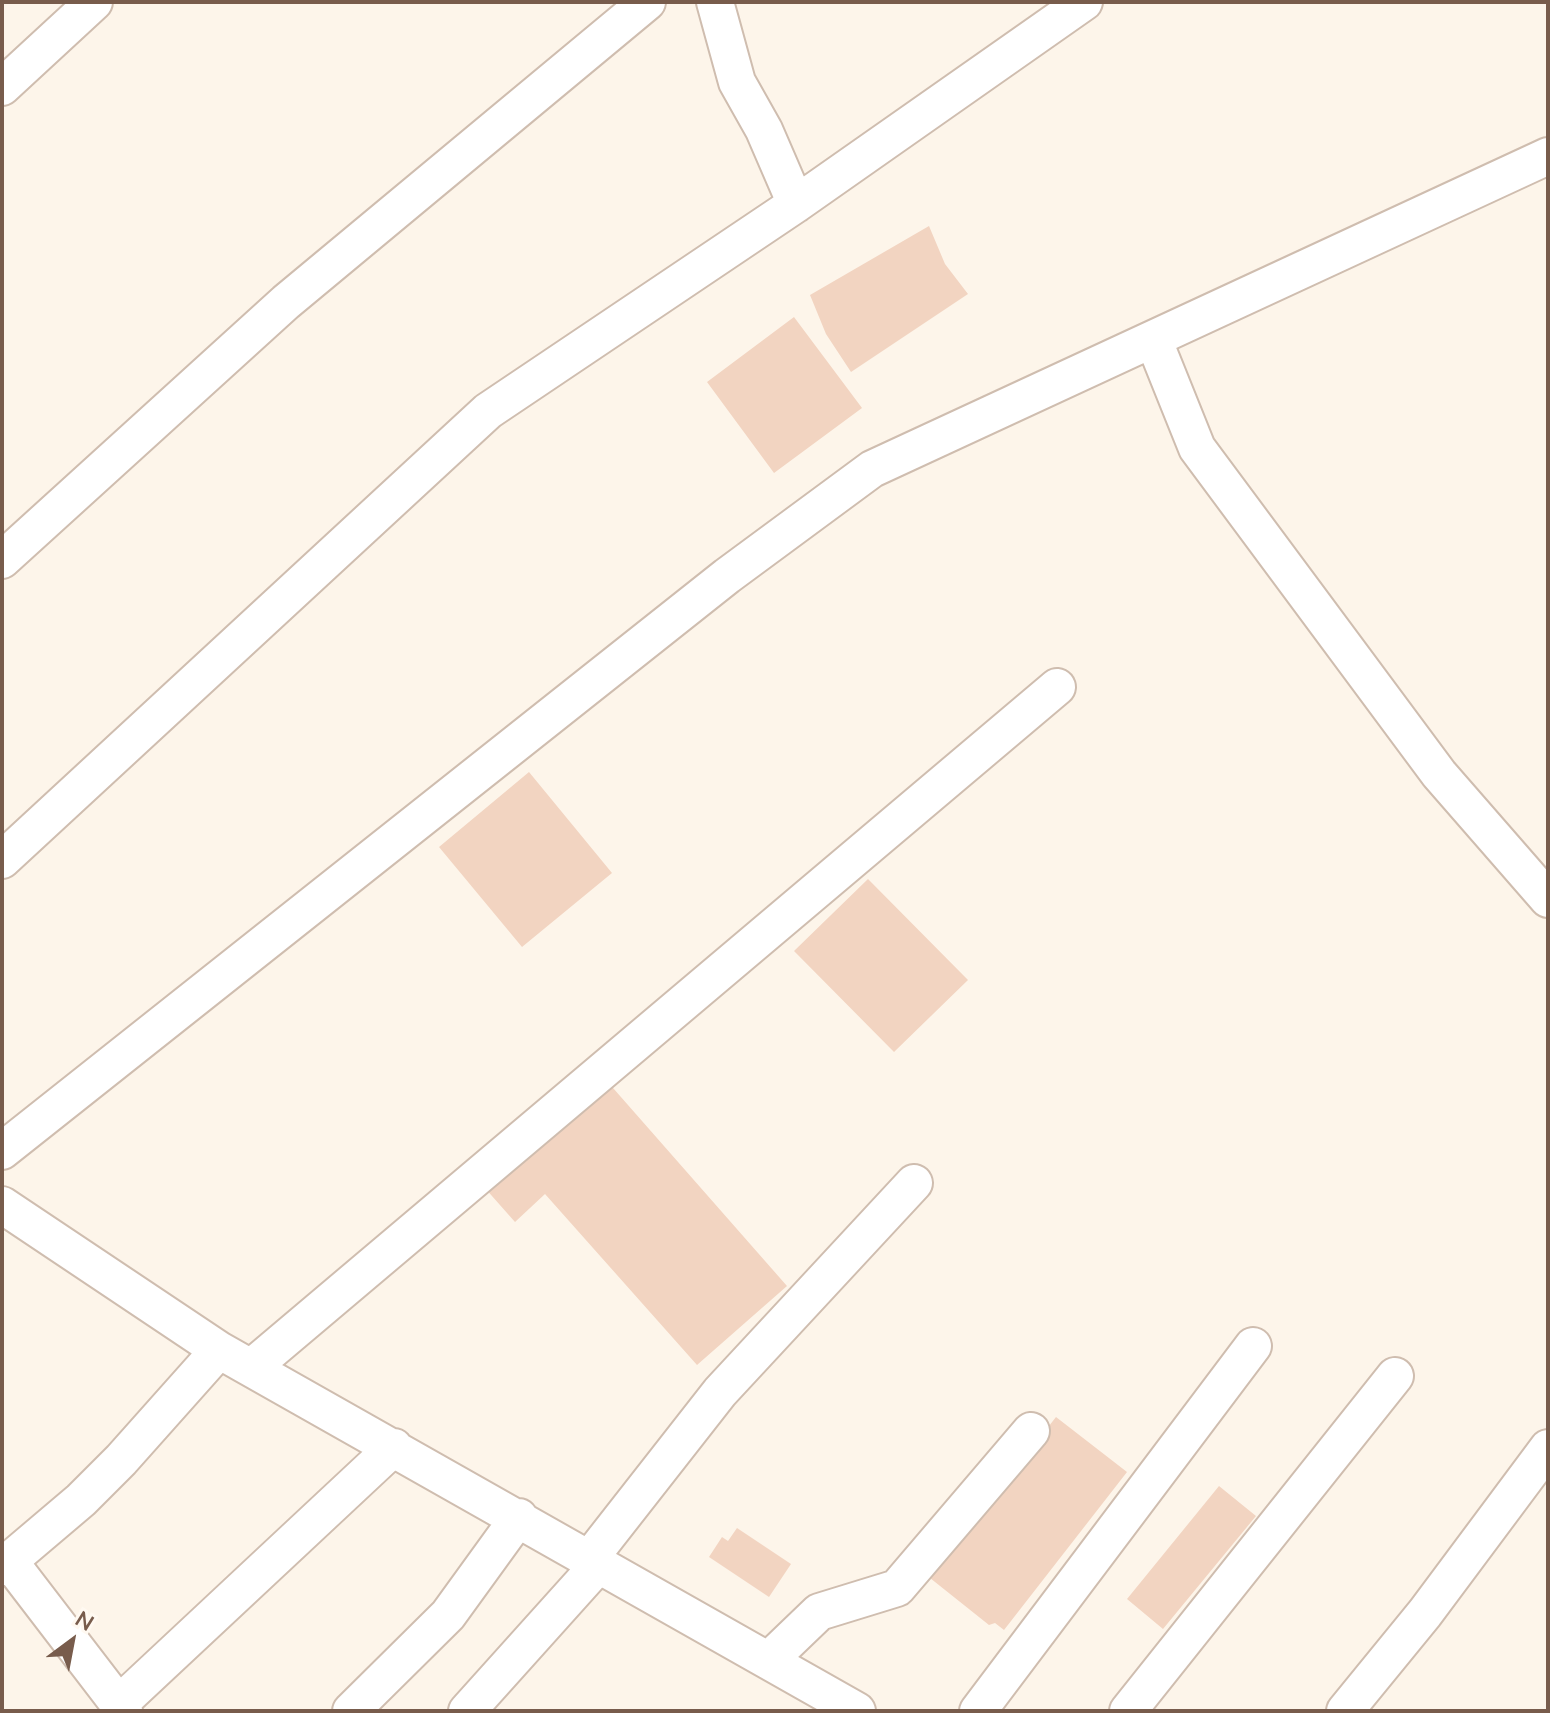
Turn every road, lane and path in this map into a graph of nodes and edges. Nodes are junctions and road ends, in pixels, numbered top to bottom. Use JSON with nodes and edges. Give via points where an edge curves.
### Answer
{"nodes":[{"id":1,"x":94,"y":2,"type":"edge"},
{"id":2,"x":647,"y":2,"type":"edge"},
{"id":3,"x":715,"y":2,"type":"edge"},
{"id":4,"x":1084,"y":2,"type":"edge"},
{"id":5,"x":2,"y":87,"type":"edge"},
{"id":6,"x":1548,"y":156,"type":"edge"},
{"id":7,"x":796,"y":204,"type":"junction"},
{"id":8,"x":1154,"y":341,"type":"junction"},
{"id":9,"x":2,"y":560,"type":"edge"},
{"id":10,"x":1057,"y":687,"type":"dead end"},
{"id":11,"x":2,"y":860,"type":"edge"},
{"id":12,"x":1548,"y":899,"type":"edge"},
{"id":13,"x":2,"y":1151,"type":"edge"},
{"id":14,"x":914,"y":1183,"type":"dead end"},
{"id":15,"x":2,"y":1205,"type":"edge"},
{"id":16,"x":1253,"y":1346,"type":"dead end"},
{"id":17,"x":219,"y":1350,"type":"junction"},
{"id":18,"x":252,"y":1367,"type":"junction"},
{"id":19,"x":1395,"y":1376,"type":"dead end"},
{"id":20,"x":1031,"y":1431,"type":"dead end"},
{"id":21,"x":394,"y":1447,"type":"junction"},
{"id":22,"x":1548,"y":1448,"type":"edge"},
{"id":23,"x":519,"y":1517,"type":"junction"},
{"id":24,"x":595,"y":1561,"type":"junction"},
{"id":25,"x":6,"y":1564,"type":"edge"},
{"id":26,"x":769,"y":1660,"type":"junction"},
{"id":27,"x":121,"y":1708,"type":"edge"},
{"id":28,"x":351,"y":1711,"type":"edge"},
{"id":29,"x":467,"y":1711,"type":"edge"},
{"id":30,"x":857,"y":1711,"type":"edge"},
{"id":31,"x":978,"y":1711,"type":"edge"},
{"id":32,"x":1128,"y":1711,"type":"edge"},
{"id":33,"x":1345,"y":1711,"type":"edge"}],
"edges":[{"from":1,"to":5,"type":"street"},
{"from":2,"to":9,"type":"street","via":[[286,302]]},
{"from":3,"to":7,"type":"street","via":[[737,82]]},
{"from":4,"to":7,"type":"street"},
{"from":6,"to":8,"type":"street"},
{"from":7,"to":11,"type":"street","via":[[488,411]]},
{"from":8,"to":12,"type":"street","via":[[1197,448],[1439,774]]},
{"from":8,"to":13,"type":"street","via":[[872,469],[727,576]]},
{"from":10,"to":18,"type":"street"},
{"from":14,"to":24,"type":"street","via":[[720,1392]]},
{"from":15,"to":17,"type":"street"},
{"from":16,"to":31,"type":"street"},
{"from":17,"to":18,"type":"street"},
{"from":17,"to":25,"type":"street","via":[[121,1460]]},
{"from":18,"to":21,"type":"street"},
{"from":19,"to":32,"type":"street"},
{"from":20,"to":26,"type":"street","via":[[897,1588],[819,1612]]},
{"from":21,"to":23,"type":"street"},
{"from":21,"to":27,"type":"street"},
{"from":22,"to":33,"type":"street"},
{"from":23,"to":24,"type":"street"},
{"from":23,"to":28,"type":"street","via":[[448,1615]]},
{"from":24,"to":26,"type":"street"},
{"from":24,"to":29,"type":"street"},
{"from":25,"to":27,"type":"street"},
{"from":26,"to":30,"type":"street"}]}
